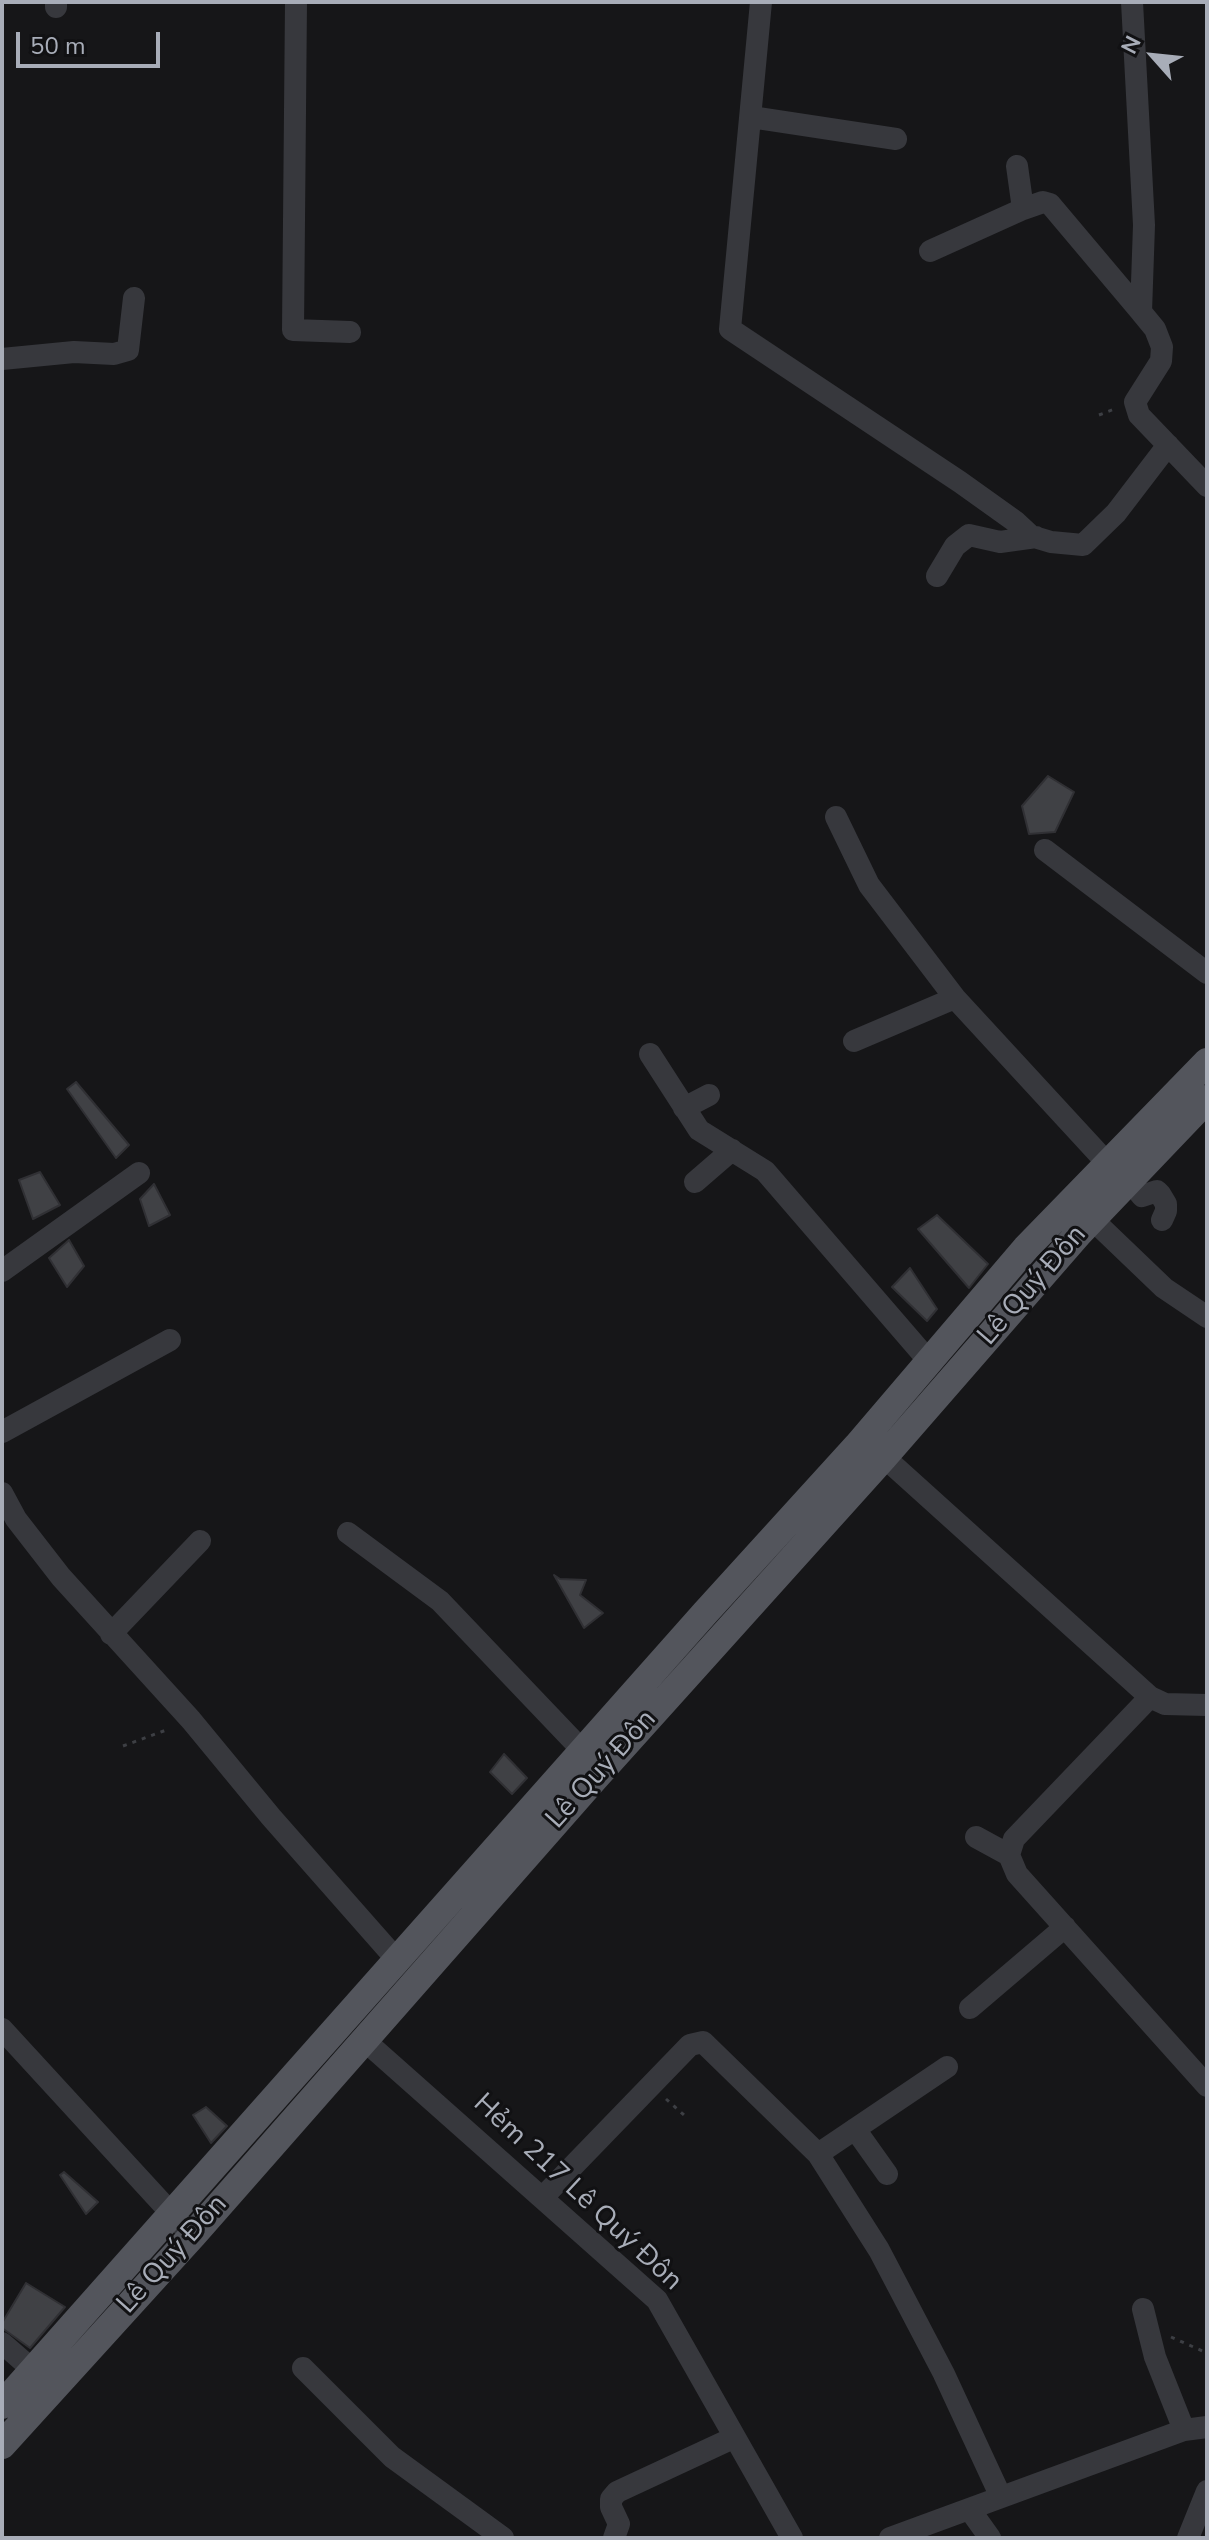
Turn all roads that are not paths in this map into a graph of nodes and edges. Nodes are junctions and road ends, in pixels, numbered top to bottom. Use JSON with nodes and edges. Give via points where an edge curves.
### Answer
{"nodes":[{"id":1,"x":296,"y":2,"type":"edge"},
{"id":2,"x":761,"y":2,"type":"edge"},
{"id":3,"x":1132,"y":2,"type":"edge"},
{"id":4,"x":751,"y":117,"type":"junction"},
{"id":5,"x":896,"y":139,"type":"dead end"},
{"id":6,"x":1017,"y":166,"type":"dead end"},
{"id":7,"x":1023,"y":209,"type":"junction"},
{"id":8,"x":930,"y":251,"type":"dead end"},
{"id":9,"x":134,"y":298,"type":"dead end"},
{"id":10,"x":1141,"y":312,"type":"junction"},
{"id":11,"x":350,"y":332,"type":"dead end"},
{"id":12,"x":2,"y":359,"type":"edge"},
{"id":13,"x":1168,"y":445,"type":"junction"},
{"id":14,"x":1207,"y":486,"type":"edge"},
{"id":15,"x":1036,"y":537,"type":"junction"},
{"id":16,"x":937,"y":576,"type":"dead end"},
{"id":17,"x":836,"y":817,"type":"dead end"},
{"id":18,"x":1045,"y":850,"type":"dead end"},
{"id":19,"x":1207,"y":973,"type":"edge"},
{"id":20,"x":955,"y":998,"type":"junction"},
{"id":21,"x":854,"y":1041,"type":"dead end"},
{"id":22,"x":650,"y":1054,"type":"dead end"},
{"id":23,"x":1207,"y":1062,"type":"edge"},
{"id":24,"x":709,"y":1095,"type":"dead end"},
{"id":25,"x":1207,"y":1099,"type":"edge"},
{"id":26,"x":684,"y":1108,"type":"junction"},
{"id":27,"x":732,"y":1150,"type":"junction"},
{"id":28,"x":1119,"y":1172,"type":"junction"},
{"id":29,"x":139,"y":1173,"type":"dead end"},
{"id":30,"x":695,"y":1182,"type":"dead end"},
{"id":31,"x":1092,"y":1219,"type":"junction"},
{"id":32,"x":1162,"y":1220,"type":"dead end"},
{"id":33,"x":2,"y":1271,"type":"edge"},
{"id":34,"x":1207,"y":1317,"type":"edge"},
{"id":35,"x":170,"y":1340,"type":"dead end"},
{"id":36,"x":928,"y":1360,"type":"junction"},
{"id":37,"x":2,"y":1432,"type":"edge"},
{"id":38,"x":884,"y":1457,"type":"junction"},
{"id":39,"x":2,"y":1493,"type":"edge"},
{"id":40,"x":348,"y":1533,"type":"dead end"},
{"id":41,"x":200,"y":1541,"type":"dead end"},
{"id":42,"x":715,"y":1622,"type":"junction"},
{"id":43,"x":111,"y":1634,"type":"junction"},
{"id":44,"x":1150,"y":1697,"type":"junction"},
{"id":45,"x":1207,"y":1705,"type":"edge"},
{"id":46,"x":583,"y":1751,"type":"junction"},
{"id":47,"x":976,"y":1837,"type":"dead end"},
{"id":48,"x":1009,"y":1855,"type":"junction"},
{"id":49,"x":1065,"y":1927,"type":"junction"},
{"id":50,"x":397,"y":1960,"type":"junction"},
{"id":51,"x":970,"y":2008,"type":"dead end"},
{"id":52,"x":2,"y":2029,"type":"edge"},
{"id":53,"x":364,"y":2040,"type":"junction"},
{"id":54,"x":947,"y":2067,"type":"dead end"},
{"id":55,"x":1207,"y":2086,"type":"edge"},
{"id":56,"x":855,"y":2129,"type":"junction"},
{"id":57,"x":818,"y":2154,"type":"junction"},
{"id":58,"x":887,"y":2174,"type":"dead end"},
{"id":59,"x":543,"y":2197,"type":"junction"},
{"id":60,"x":170,"y":2215,"type":"junction"},
{"id":61,"x":193,"y":2235,"type":"junction"},
{"id":62,"x":1145,"y":2320,"type":"road end"},
{"id":63,"x":2,"y":2343,"type":"edge"},
{"id":64,"x":303,"y":2368,"type":"dead end"},
{"id":65,"x":33,"y":2370,"type":"junction"},
{"id":66,"x":2,"y":2405,"type":"edge"},
{"id":67,"x":1207,"y":2427,"type":"edge"},
{"id":68,"x":1184,"y":2430,"type":"junction"},
{"id":69,"x":733,"y":2438,"type":"junction"},
{"id":70,"x":2,"y":2445,"type":"edge"},
{"id":71,"x":1207,"y":2491,"type":"edge"},
{"id":72,"x":1001,"y":2497,"type":"junction"},
{"id":73,"x":970,"y":2510,"type":"junction"},
{"id":74,"x":503,"y":2538,"type":"edge"},
{"id":75,"x":614,"y":2538,"type":"edge"},
{"id":76,"x":792,"y":2538,"type":"edge"},
{"id":77,"x":890,"y":2538,"type":"edge"},
{"id":78,"x":990,"y":2538,"type":"edge"},
{"id":79,"x":1188,"y":2538,"type":"edge"}],
"edges":[{"from":1,"to":11,"type":"street","via":[[293,330]]},
{"from":2,"to":4,"type":"street"},
{"from":3,"to":10,"type":"street","via":[[1144,225]]},
{"from":4,"to":5,"type":"street"},
{"from":4,"to":15,"type":"street","via":[[730,329]]},
{"from":6,"to":7,"type":"street"},
{"from":7,"to":8,"type":"street"},
{"from":7,"to":10,"type":"street","via":[[1050,204]]},
{"from":9,"to":12,"type":"street","via":[[128,350]]},
{"from":10,"to":13,"type":"street","via":[[1162,347],[1161,361],[1135,402],[1139,415]]},
{"from":13,"to":14,"type":"street"},
{"from":13,"to":15,"type":"street","via":[[1116,513],[1083,545]]},
{"from":15,"to":16,"type":"street","via":[[1000,542],[969,535],[955,546]]},
{"from":17,"to":20,"type":"street","via":[[869,885]]},
{"from":18,"to":19,"type":"street"},
{"from":20,"to":21,"type":"street"},
{"from":20,"to":28,"type":"street"},
{"from":22,"to":26,"type":"street"},
{"from":23,"to":28,"type":"main road","name":"Lê Quý Đôn"},
{"from":24,"to":26,"type":"street"},
{"from":25,"to":28,"type":"main road","name":"Lê Quý Đôn"},
{"from":26,"to":27,"type":"street","via":[[699,1130]]},
{"from":27,"to":30,"type":"street"},
{"from":27,"to":36,"type":"street","via":[[765,1171]]},
{"from":28,"to":31,"type":"main road","name":"Lê Quý Đôn"},
{"from":28,"to":32,"type":"street","via":[[1142,1196],[1160,1194],[1166,1204]]},
{"from":28,"to":36,"type":"main road","name":"Lê Quý Đôn","via":[[1026,1248]]},
{"from":29,"to":33,"type":"street"},
{"from":31,"to":34,"type":"street","via":[[1164,1288]]},
{"from":31,"to":38,"type":"main road","name":"Lê Quý Đôn"},
{"from":35,"to":37,"type":"street"},
{"from":36,"to":42,"type":"main road","name":"Lê Quý Đôn"},
{"from":38,"to":42,"type":"main road","name":"Lê Quý Đôn"},
{"from":38,"to":44,"type":"street"},
{"from":39,"to":43,"type":"street","via":[[16,1519]]},
{"from":40,"to":46,"type":"street","via":[[440,1601]]},
{"from":41,"to":43,"type":"street"},
{"from":42,"to":46,"type":"main road","name":"Lê Quý Đôn"},
{"from":42,"to":53,"type":"main road","name":"Lê Quý Đôn"},
{"from":43,"to":50,"type":"street"},
{"from":44,"to":45,"type":"street","via":[[1165,1704]]},
{"from":44,"to":48,"type":"street","via":[[1014,1839]]},
{"from":46,"to":50,"type":"main road","name":"Lê Quý Đôn"},
{"from":47,"to":48,"type":"street"},
{"from":48,"to":49,"type":"street","via":[[1017,1874]]},
{"from":49,"to":51,"type":"street"},
{"from":49,"to":55,"type":"street"},
{"from":50,"to":60,"type":"main road","name":"Lê Quý Đôn"},
{"from":52,"to":60,"type":"street"},
{"from":53,"to":59,"type":"street","name":"Hẻm 217 Lê Quý Đôn"},
{"from":53,"to":61,"type":"main road","name":"Lê Quý Đôn"},
{"from":54,"to":56,"type":"street"},
{"from":56,"to":57,"type":"street"},
{"from":56,"to":58,"type":"street"},
{"from":57,"to":59,"type":"street","via":[[703,2042],[690,2045]]},
{"from":57,"to":72,"type":"street","via":[[879,2250]]},
{"from":59,"to":69,"type":"street","name":"Hẻm 217 Lê Quý Đôn","via":[[657,2300]]},
{"from":60,"to":61,"type":"street"},
{"from":60,"to":65,"type":"main road","name":"Lê Quý Đôn"},
{"from":61,"to":70,"type":"main road","name":"Lê Quý Đôn"},
{"from":62,"to":68,"type":"street"},
{"from":63,"to":65,"type":"street"},
{"from":64,"to":74,"type":"street","via":[[392,2457]]},
{"from":65,"to":66,"type":"main road","name":"Lê Quý Đôn"},
{"from":67,"to":68,"type":"street"},
{"from":68,"to":72,"type":"street"},
{"from":69,"to":75,"type":"street","via":[[617,2492],[611,2499],[619,2524]]},
{"from":69,"to":76,"type":"street","name":"Hẻm 217 Lê Quý Đôn"},
{"from":71,"to":79,"type":"street"},
{"from":72,"to":73,"type":"street"},
{"from":73,"to":77,"type":"street"},
{"from":73,"to":78,"type":"street"}]}
